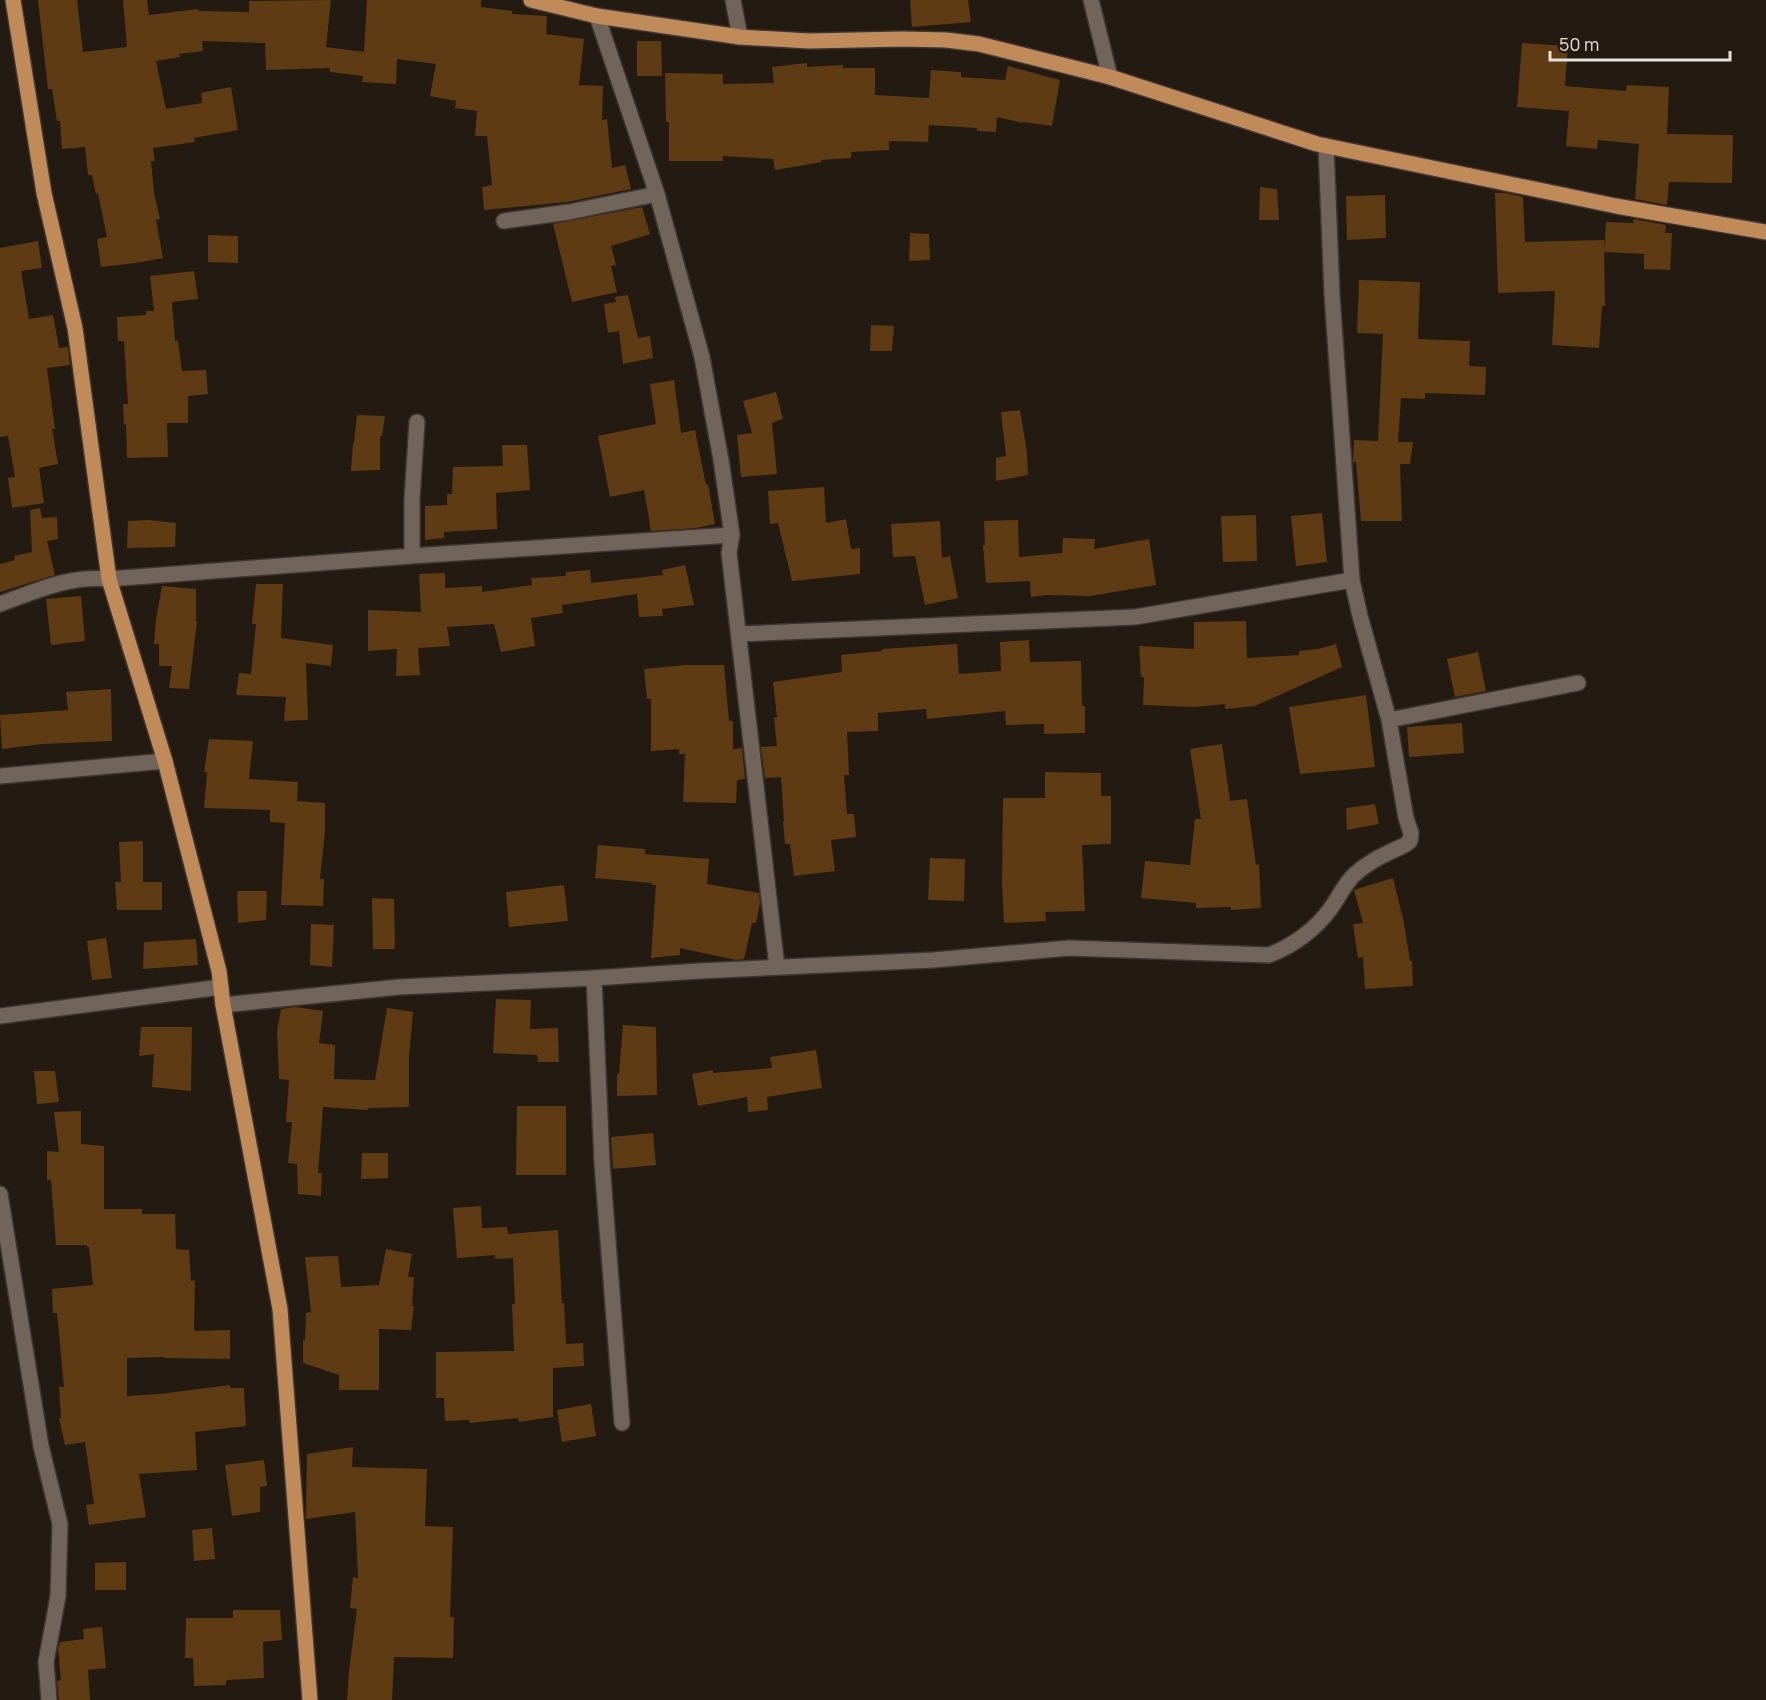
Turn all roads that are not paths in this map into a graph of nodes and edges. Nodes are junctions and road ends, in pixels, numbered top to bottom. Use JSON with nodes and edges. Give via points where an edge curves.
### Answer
{"nodes":[{"id":1,"x":13,"y":0,"type":"edge"},
{"id":2,"x":531,"y":0,"type":"edge"},
{"id":3,"x":733,"y":0,"type":"edge"},
{"id":4,"x":1091,"y":0,"type":"edge"},
{"id":5,"x":597,"y":16,"type":"junction"},
{"id":6,"x":740,"y":37,"type":"junction"},
{"id":7,"x":1110,"y":76,"type":"junction"},
{"id":8,"x":1326,"y":146,"type":"junction"},
{"id":9,"x":657,"y":194,"type":"junction"},
{"id":10,"x":504,"y":221,"type":"dead end"},
{"id":11,"x":1766,"y":232,"type":"edge"},
{"id":12,"x":417,"y":422,"type":"dead end"},
{"id":13,"x":732,"y":535,"type":"junction"},
{"id":14,"x":412,"y":556,"type":"junction"},
{"id":15,"x":109,"y":579,"type":"junction"},
{"id":16,"x":1352,"y":580,"type":"junction"},
{"id":17,"x":0,"y":604,"type":"edge"},
{"id":18,"x":740,"y":634,"type":"junction"},
{"id":19,"x":1578,"y":683,"type":"dead end"},
{"id":20,"x":1389,"y":720,"type":"junction"},
{"id":21,"x":165,"y":761,"type":"junction"},
{"id":22,"x":0,"y":776,"type":"edge"},
{"id":23,"x":777,"y":967,"type":"junction"},
{"id":24,"x":594,"y":978,"type":"junction"},
{"id":25,"x":221,"y":987,"type":"junction"},
{"id":26,"x":223,"y":1005,"type":"junction"},
{"id":27,"x":0,"y":1016,"type":"edge"},
{"id":28,"x":0,"y":1194,"type":"edge"},
{"id":29,"x":622,"y":1424,"type":"dead end"},
{"id":30,"x":49,"y":1700,"type":"edge"},
{"id":31,"x":310,"y":1700,"type":"edge"}],
"edges":[{"from":1,"to":15,"type":"main road","via":[[44,193],[75,328]]},
{"from":2,"to":5,"type":"main road"},
{"from":3,"to":6,"type":"street"},
{"from":4,"to":7,"type":"street"},
{"from":5,"to":6,"type":"main road"},
{"from":5,"to":9,"type":"street"},
{"from":6,"to":7,"type":"main road","via":[[946,40],[979,44]]},
{"from":7,"to":8,"type":"main road"},
{"from":8,"to":11,"type":"main road","via":[[1616,206]]},
{"from":8,"to":16,"type":"street"},
{"from":9,"to":10,"type":"street"},
{"from":9,"to":13,"type":"street","via":[[702,357]]},
{"from":12,"to":14,"type":"street"},
{"from":13,"to":14,"type":"street"},
{"from":13,"to":18,"type":"street","via":[[729,554]]},
{"from":14,"to":15,"type":"street"},
{"from":15,"to":17,"type":"street","via":[[69,580]]},
{"from":15,"to":21,"type":"main road"},
{"from":16,"to":18,"type":"street","via":[[1135,617]]},
{"from":16,"to":20,"type":"street"},
{"from":18,"to":23,"type":"street"},
{"from":19,"to":20,"type":"street"},
{"from":20,"to":23,"type":"street","via":[[1410,841],[1365,866],[1352,877],[1316,926],[1269,956],[1069,948],[933,960]]},
{"from":21,"to":22,"type":"street"},
{"from":21,"to":25,"type":"main road"},
{"from":23,"to":24,"type":"street"},
{"from":24,"to":26,"type":"street","via":[[399,987]]},
{"from":24,"to":29,"type":"street","via":[[602,1163]]},
{"from":25,"to":26,"type":"main road"},
{"from":25,"to":27,"type":"street"},
{"from":26,"to":31,"type":"main road","via":[[280,1309]]},
{"from":28,"to":30,"type":"street","via":[[41,1446],[60,1524],[58,1596],[46,1662]]}]}
